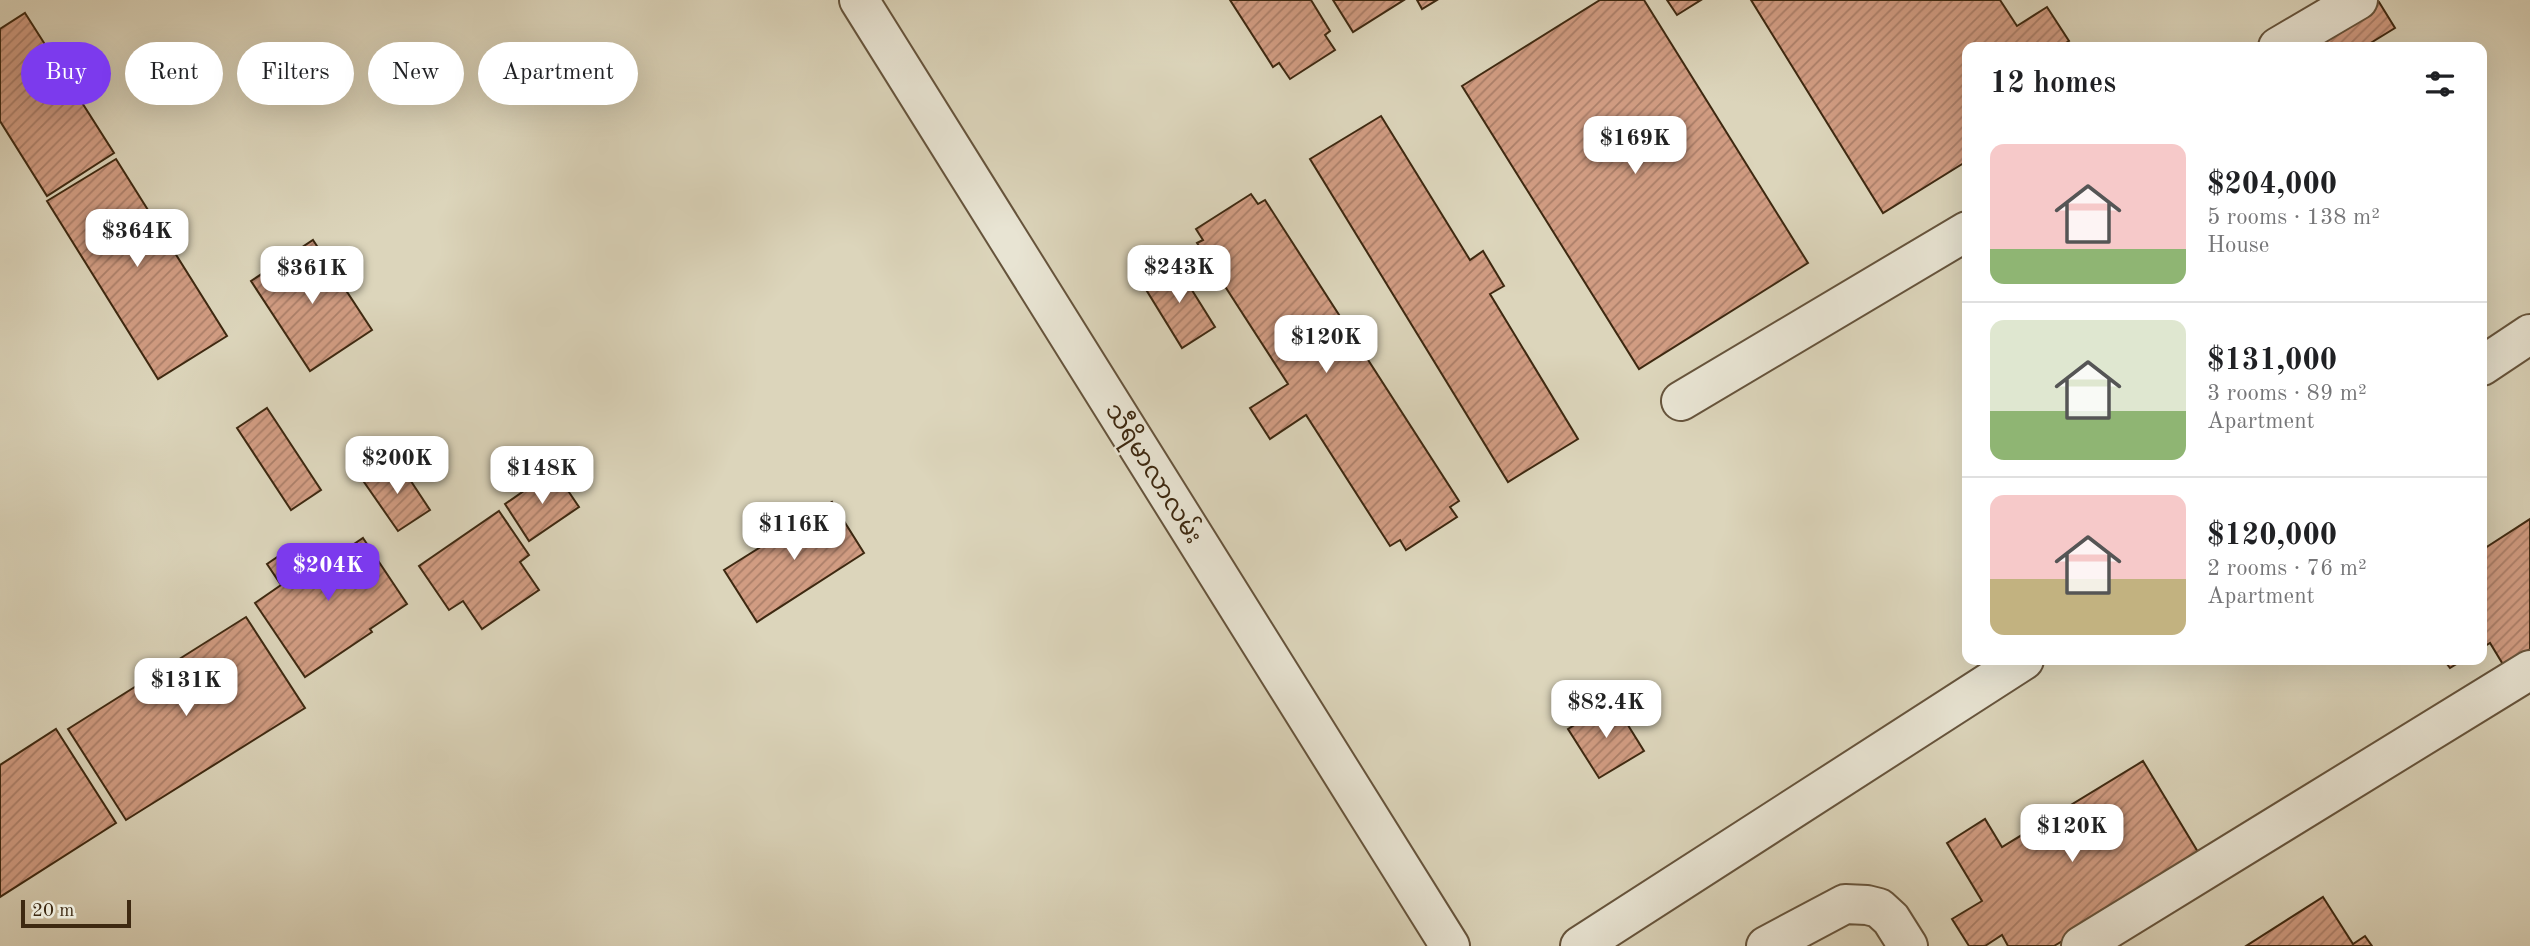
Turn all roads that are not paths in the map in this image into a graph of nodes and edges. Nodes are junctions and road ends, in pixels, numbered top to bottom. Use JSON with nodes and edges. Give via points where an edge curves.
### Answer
{"nodes":[{"id":1,"x":859,"y":0,"type":"edge"},
{"id":2,"x":2358,"y":0,"type":"edge"},
{"id":3,"x":2287,"y":42,"type":"edge"},
{"id":4,"x":1962,"y":234,"type":"edge"},
{"id":5,"x":2530,"y":334,"type":"edge"},
{"id":6,"x":2487,"y":363,"type":"edge"},
{"id":7,"x":1681,"y":401,"type":"dead end"},
{"id":8,"x":2016,"y":665,"type":"edge"},
{"id":9,"x":2530,"y":670,"type":"edge"},
{"id":10,"x":1450,"y":946,"type":"edge"},
{"id":11,"x":1580,"y":946,"type":"edge"},
{"id":12,"x":1766,"y":946,"type":"edge"},
{"id":13,"x":1909,"y":946,"type":"edge"},
{"id":14,"x":2081,"y":946,"type":"edge"}],
"edges":[{"from":1,"to":10,"type":"street","name":"သီရိမာလာလမ်း"},
{"from":2,"to":3,"type":"street"},
{"from":4,"to":7,"type":"street"},
{"from":5,"to":6,"type":"street"},
{"from":8,"to":11,"type":"street"},
{"from":9,"to":14,"type":"street"},
{"from":12,"to":13,"type":"street","via":[[1845,904],[1879,908]]}]}
